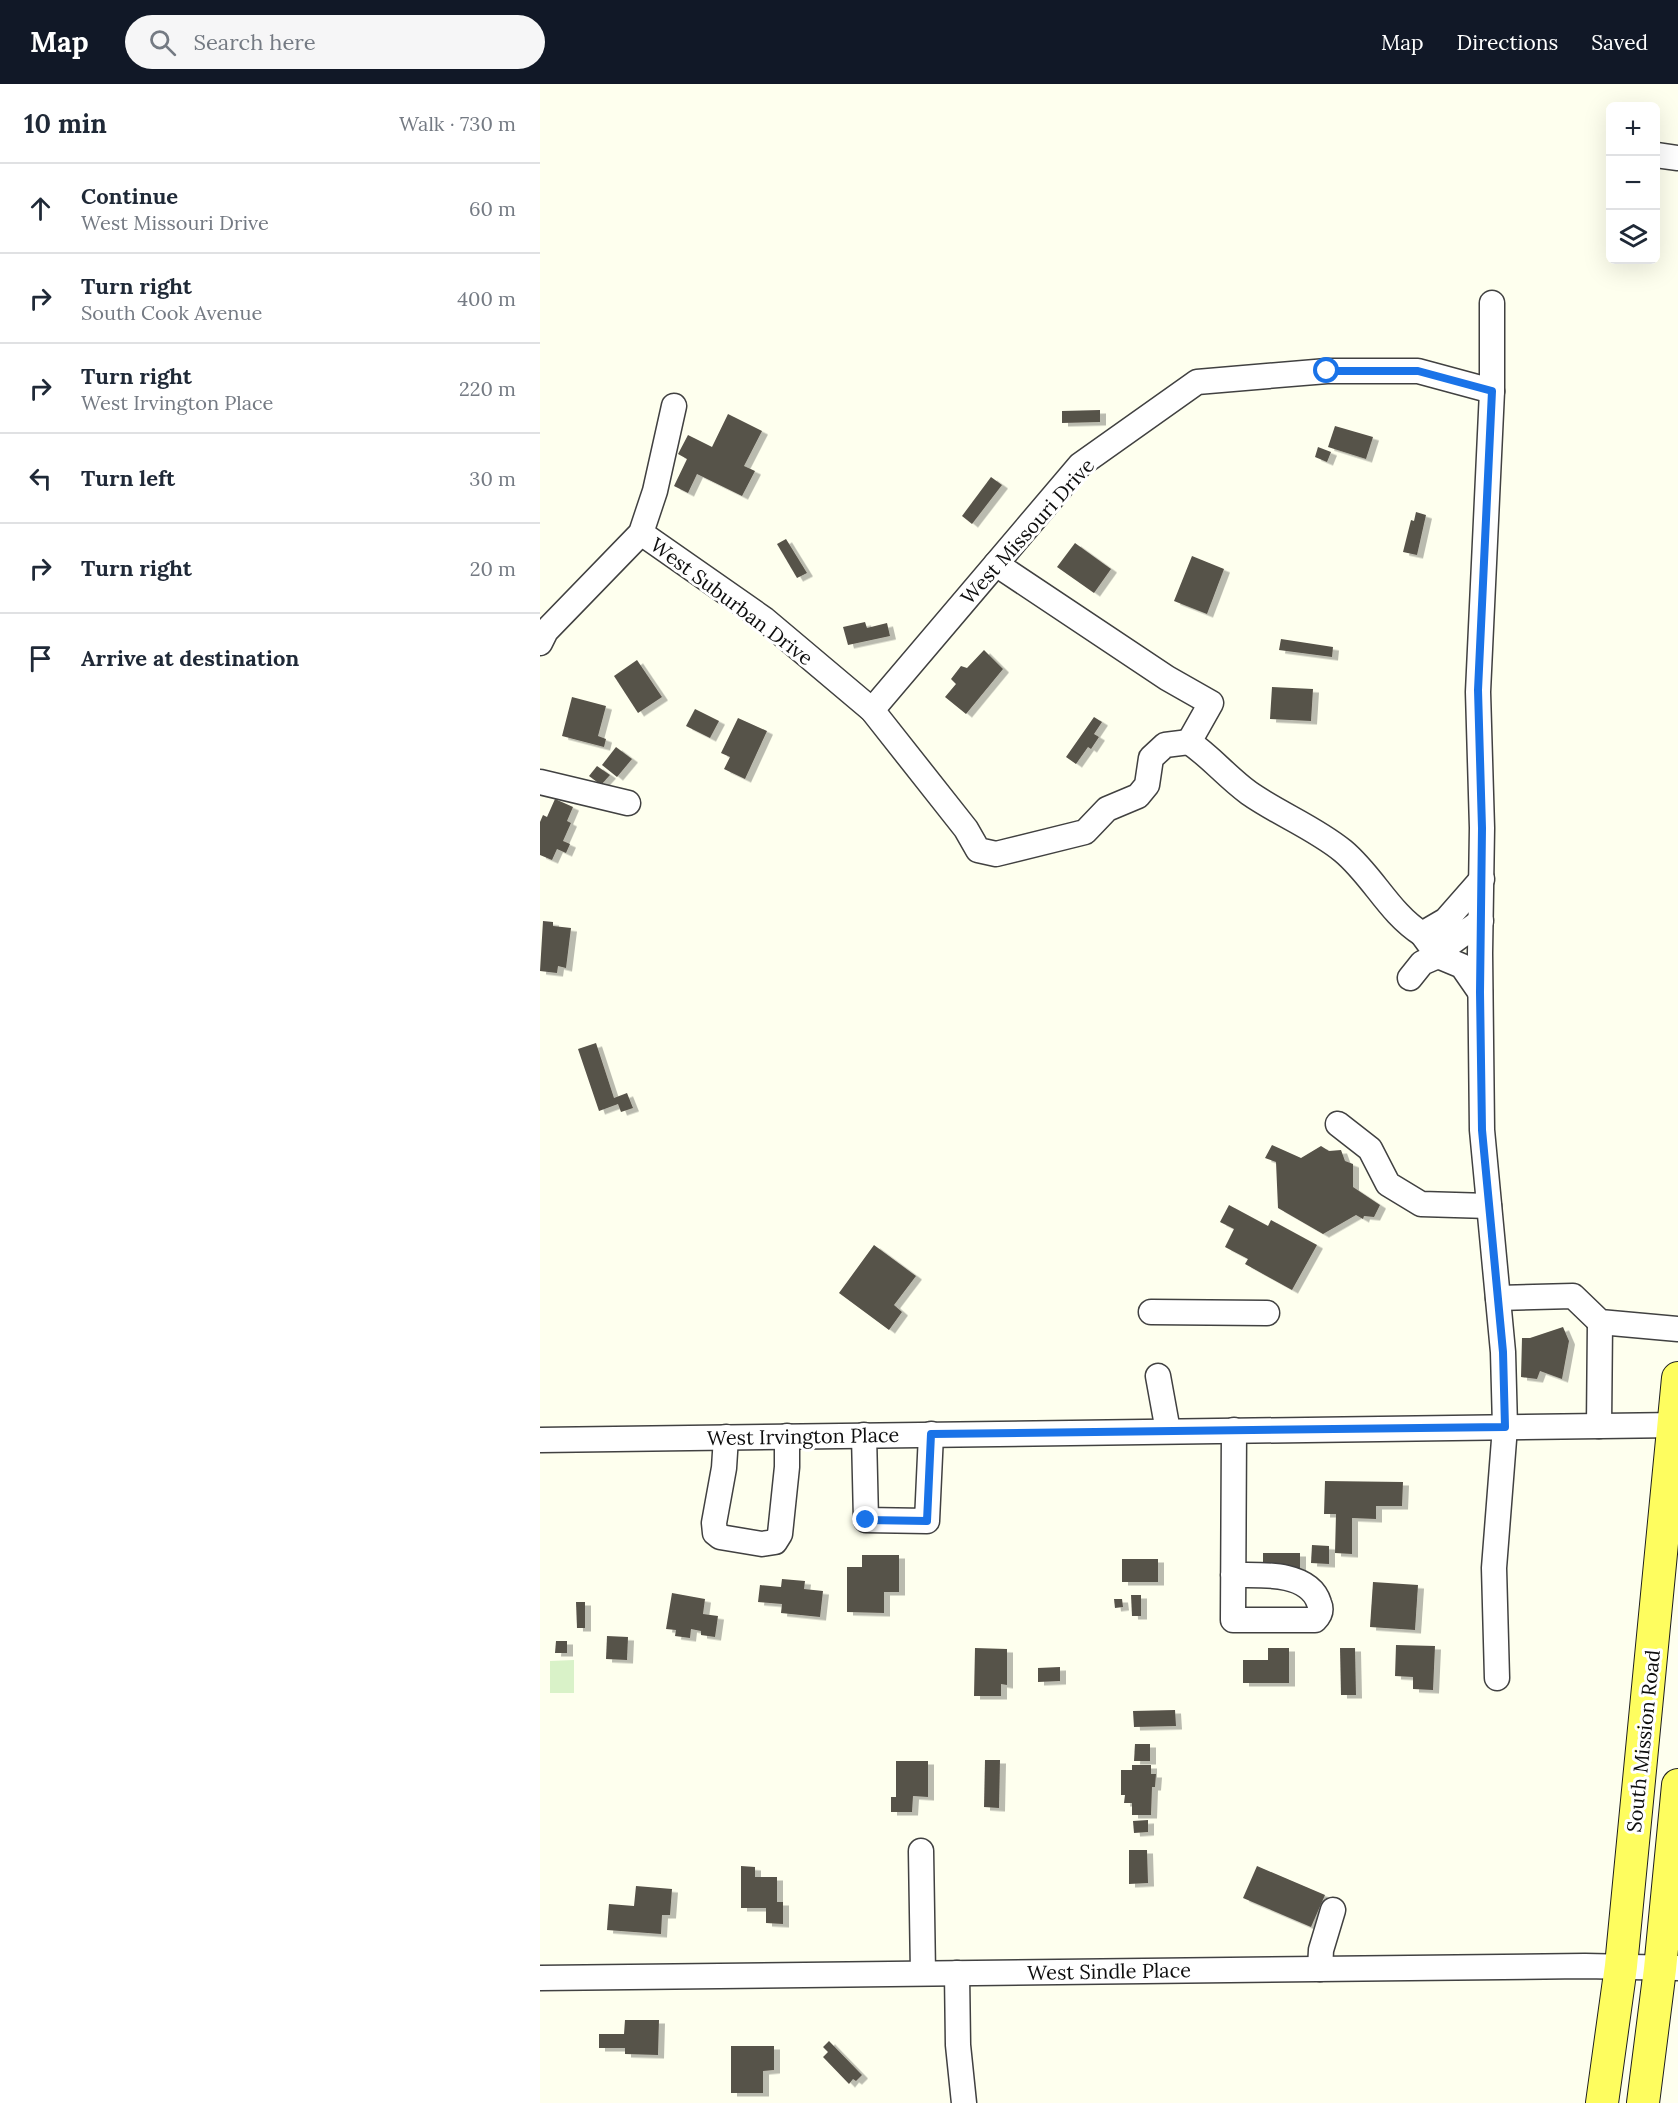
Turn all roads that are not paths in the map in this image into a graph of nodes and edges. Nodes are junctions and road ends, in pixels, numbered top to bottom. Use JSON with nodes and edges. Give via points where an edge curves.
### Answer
{"nodes":[{"id":1,"x":1660,"y":156,"type":"edge"},
{"id":2,"x":1678,"y":158,"type":"edge"},
{"id":3,"x":1492,"y":303,"type":"dead end"},
{"id":4,"x":1492,"y":391,"type":"junction"},
{"id":5,"x":674,"y":406,"type":"dead end"},
{"id":6,"x":641,"y":533,"type":"junction"},
{"id":7,"x":996,"y":564,"type":"junction"},
{"id":8,"x":542,"y":633,"type":"edge"},
{"id":9,"x":872,"y":710,"type":"junction"},
{"id":10,"x":1190,"y":742,"type":"junction"},
{"id":11,"x":540,"y":782,"type":"edge"},
{"id":12,"x":628,"y":803,"type":"dead end"},
{"id":13,"x":1482,"y":879,"type":"junction"},
{"id":14,"x":1481,"y":921,"type":"junction"},
{"id":15,"x":1422,"y":934,"type":"junction"},
{"id":16,"x":1438,"y":956,"type":"junction"},
{"id":17,"x":1410,"y":978,"type":"dead end"},
{"id":18,"x":1480,"y":992,"type":"junction"},
{"id":19,"x":1338,"y":1124,"type":"dead end"},
{"id":20,"x":1489,"y":1206,"type":"junction"},
{"id":21,"x":1498,"y":1298,"type":"junction"},
{"id":22,"x":1151,"y":1312,"type":"dead end"},
{"id":23,"x":1266,"y":1313,"type":"dead end"},
{"id":24,"x":1600,"y":1322,"type":"junction"},
{"id":25,"x":1678,"y":1329,"type":"edge"},
{"id":26,"x":1158,"y":1376,"type":"dead end"},
{"id":27,"x":1678,"y":1378,"type":"edge"},
{"id":28,"x":1676,"y":1425,"type":"edge"},
{"id":29,"x":1599,"y":1426,"type":"junction"},
{"id":30,"x":1505,"y":1427,"type":"junction"},
{"id":31,"x":1234,"y":1430,"type":"junction"},
{"id":32,"x":1168,"y":1431,"type":"junction"},
{"id":33,"x":931,"y":1434,"type":"junction"},
{"id":34,"x":864,"y":1435,"type":"junction"},
{"id":35,"x":787,"y":1436,"type":"junction"},
{"id":36,"x":726,"y":1437,"type":"junction"},
{"id":37,"x":540,"y":1440,"type":"edge"},
{"id":38,"x":1233,"y":1575,"type":"dead end"},
{"id":39,"x":1497,"y":1678,"type":"dead end"},
{"id":40,"x":1678,"y":1785,"type":"edge"},
{"id":41,"x":921,"y":1851,"type":"dead end"},
{"id":42,"x":1333,"y":1910,"type":"dead end"},
{"id":43,"x":1621,"y":1966,"type":"junction"},
{"id":44,"x":1669,"y":1968,"type":"edge"},
{"id":45,"x":1320,"y":1969,"type":"junction"},
{"id":46,"x":923,"y":1973,"type":"junction"},
{"id":47,"x":957,"y":1973,"type":"junction"},
{"id":48,"x":540,"y":1978,"type":"edge"},
{"id":49,"x":964,"y":2103,"type":"edge"},
{"id":50,"x":1602,"y":2103,"type":"edge"},
{"id":51,"x":1643,"y":2103,"type":"edge"}],
"edges":[{"from":1,"to":2,"type":"street"},
{"from":3,"to":4,"type":"street"},
{"from":4,"to":7,"type":"street","name":"West Missouri Drive","via":[[1418,371],[1327,371],[1197,382],[1080,465]]},
{"from":4,"to":13,"type":"street","via":[[1478,690]]},
{"from":5,"to":6,"type":"street","via":[[655,492]]},
{"from":6,"to":8,"type":"street"},
{"from":6,"to":9,"type":"street","name":"West Suburban Drive","via":[[764,620]]},
{"from":7,"to":9,"type":"street","name":"West Missouri Drive"},
{"from":7,"to":10,"type":"street","via":[[1211,704]]},
{"from":9,"to":10,"type":"street","name":"West Suburban Drive","via":[[978,850],[987,854],[1085,832],[1107,809],[1138,796],[1147,785],[1151,758],[1165,746]]},
{"from":10,"to":15,"type":"street","via":[[1250,794],[1343,850],[1406,924]]},
{"from":11,"to":12,"type":"street"},
{"from":13,"to":14,"type":"street"},
{"from":13,"to":15,"type":"street","via":[[1446,920]]},
{"from":14,"to":16,"type":"street"},
{"from":14,"to":18,"type":"street"},
{"from":15,"to":16,"type":"street"},
{"from":16,"to":17,"type":"street","via":[[1422,963]]},
{"from":16,"to":18,"type":"street","via":[[1462,966]]},
{"from":18,"to":20,"type":"street","via":[[1482,1130]]},
{"from":19,"to":20,"type":"street","via":[[1371,1149],[1388,1184],[1421,1204]]},
{"from":20,"to":21,"type":"street"},
{"from":21,"to":24,"type":"street","via":[[1573,1296]]},
{"from":21,"to":30,"type":"street"},
{"from":22,"to":23,"type":"street"},
{"from":24,"to":25,"type":"street"},
{"from":24,"to":29,"type":"street"},
{"from":26,"to":32,"type":"street"},
{"from":27,"to":28,"type":"main road","name":"South Mission Road"},
{"from":28,"to":29,"type":"street","name":"West Irvington Place"},
{"from":28,"to":43,"type":"main road","name":"South Mission Road"},
{"from":29,"to":30,"type":"street","name":"West Irvington Place"},
{"from":30,"to":31,"type":"street","name":"West Irvington Place"},
{"from":30,"to":39,"type":"street","via":[[1494,1568]]},
{"from":31,"to":32,"type":"street","name":"West Irvington Place"},
{"from":31,"to":38,"type":"street"},
{"from":32,"to":33,"type":"street","name":"West Irvington Place"},
{"from":33,"to":34,"type":"street","name":"West Irvington Place"},
{"from":33,"to":34,"type":"street","via":[[927,1521],[866,1520]]},
{"from":34,"to":35,"type":"street","name":"West Irvington Place"},
{"from":35,"to":36,"type":"street","name":"West Irvington Place"},
{"from":35,"to":36,"type":"street","via":[[780,1534],[775,1542],[762,1544],[715,1533]]},
{"from":36,"to":37,"type":"street","name":"West Irvington Place"},
{"from":40,"to":44,"type":"main road","name":"South Mission Road"},
{"from":41,"to":46,"type":"street"},
{"from":42,"to":45,"type":"street","via":[[1321,1950]]},
{"from":43,"to":44,"type":"street","name":"West Sindle Place"},
{"from":43,"to":45,"type":"street","name":"West Sindle Place"},
{"from":43,"to":50,"type":"main road","name":"South Mission Road"},
{"from":44,"to":51,"type":"main road","name":"South Mission Road"},
{"from":45,"to":47,"type":"street","name":"West Sindle Place"},
{"from":46,"to":47,"type":"street","name":"West Sindle Place"},
{"from":46,"to":48,"type":"street","name":"West Sindle Place"},
{"from":47,"to":49,"type":"street"}]}
